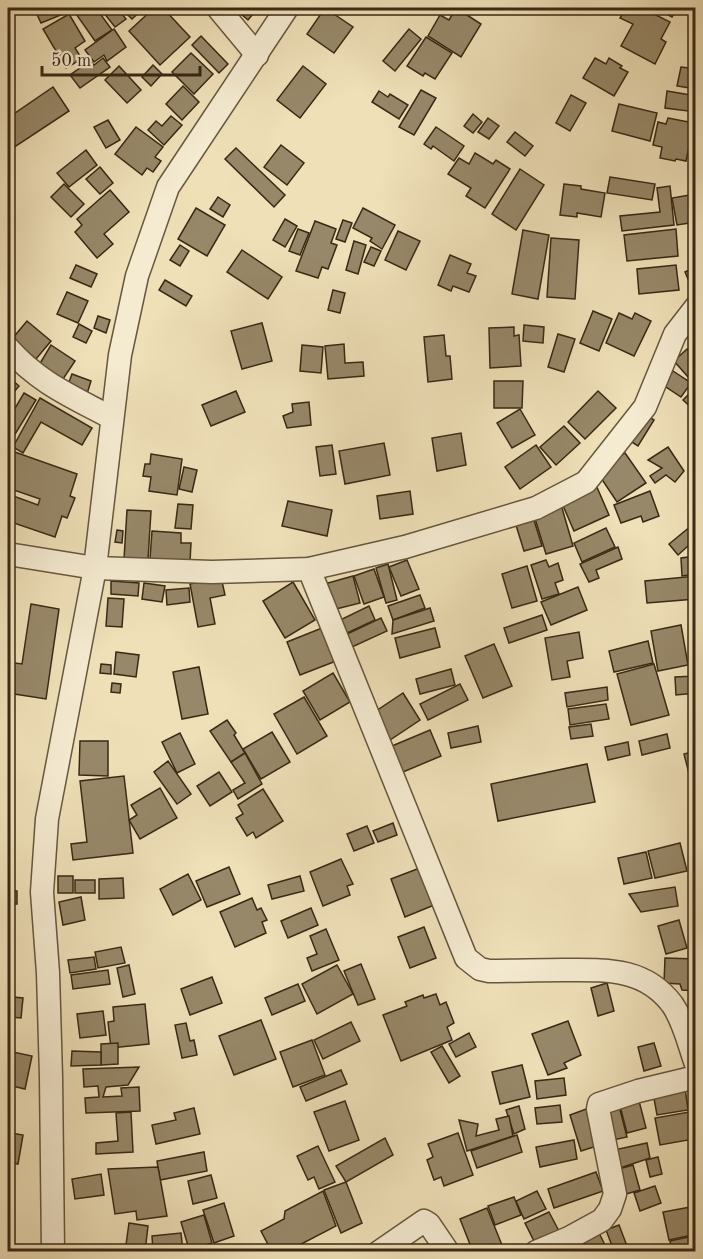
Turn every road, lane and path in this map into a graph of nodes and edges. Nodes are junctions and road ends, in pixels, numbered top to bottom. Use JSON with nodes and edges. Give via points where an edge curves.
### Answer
{"nodes":[{"id":1,"x":218,"y":8,"type":"edge"},
{"id":2,"x":287,"y":8,"type":"edge"},
{"id":3,"x":256,"y":55,"type":"junction"},
{"id":4,"x":696,"y":307,"type":"edge"},
{"id":5,"x":8,"y":348,"type":"edge"},
{"id":6,"x":112,"y":418,"type":"junction"},
{"id":7,"x":8,"y":554,"type":"edge"},
{"id":8,"x":94,"y":568,"type":"junction"},
{"id":9,"x":309,"y":569,"type":"junction"},
{"id":10,"x":696,"y":1064,"type":"edge"},
{"id":11,"x":696,"y":1077,"type":"edge"},
{"id":12,"x":53,"y":1251,"type":"edge"},
{"id":13,"x":379,"y":1251,"type":"edge"},
{"id":14,"x":448,"y":1251,"type":"edge"},
{"id":15,"x":536,"y":1251,"type":"edge"}],
"edges":[{"from":1,"to":3,"type":"street"},
{"from":2,"to":3,"type":"street"},
{"from":3,"to":6,"type":"street","via":[[168,188],[137,276],[120,355]]},
{"from":4,"to":9,"type":"street","via":[[675,334],[645,407],[586,482],[536,507],[405,546]]},
{"from":5,"to":6,"type":"street","via":[[44,382]]},
{"from":6,"to":8,"type":"street"},
{"from":7,"to":8,"type":"street"},
{"from":8,"to":9,"type":"street","via":[[212,572]]},
{"from":8,"to":12,"type":"street","via":[[47,819],[42,892],[48,973]]},
{"from":9,"to":10,"type":"street","via":[[466,958],[480,969],[614,970],[652,984],[673,1006]]},
{"from":11,"to":15,"type":"street","via":[[638,1090],[599,1104],[615,1194],[610,1209],[602,1220]]},
{"from":13,"to":14,"type":"street","via":[[424,1221]]}]}
